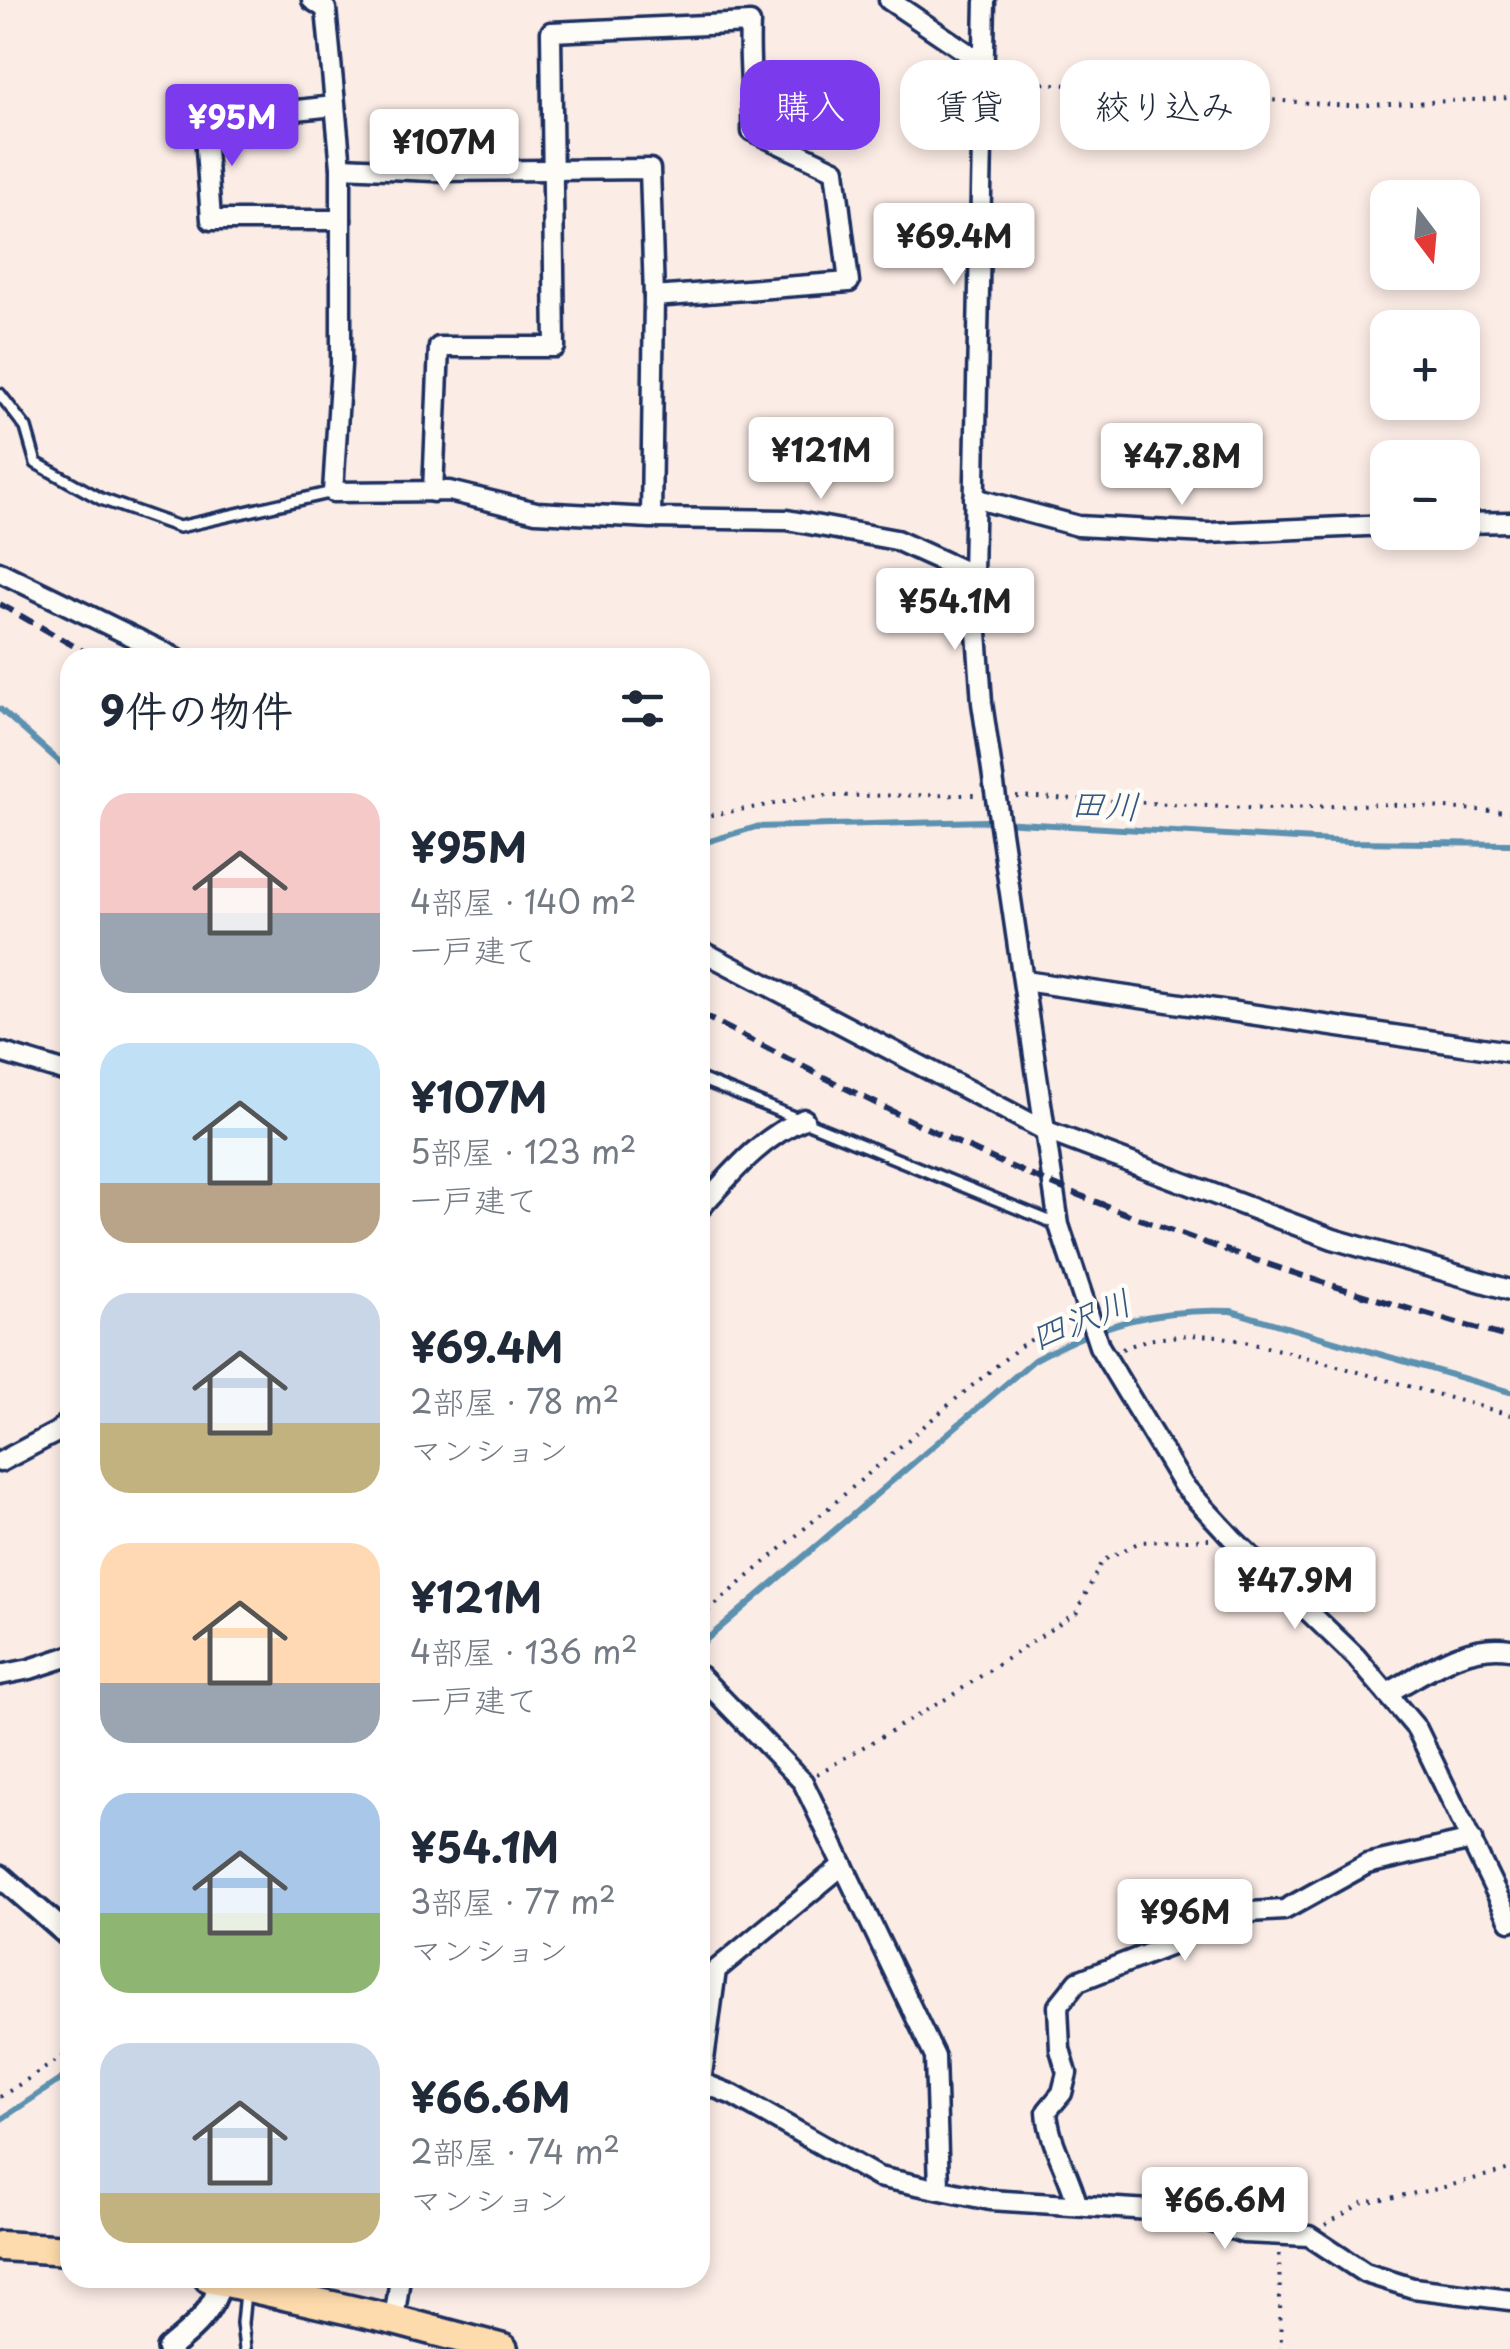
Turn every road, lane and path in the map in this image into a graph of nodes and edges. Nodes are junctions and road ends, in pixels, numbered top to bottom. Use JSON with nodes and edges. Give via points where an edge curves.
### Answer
{"nodes":[{"id":1,"x":312,"y":0,"type":"edge"},
{"id":2,"x":889,"y":0,"type":"edge"},
{"id":3,"x":985,"y":0,"type":"edge"},
{"id":4,"x":968,"y":60,"type":"edge"},
{"id":5,"x":982,"y":60,"type":"edge"},
{"id":6,"x":1040,"y":76,"type":"edge"},
{"id":7,"x":1510,"y":98,"type":"edge"},
{"id":8,"x":334,"y":106,"type":"junction"},
{"id":9,"x":980,"y":150,"type":"edge"},
{"id":10,"x":341,"y":167,"type":"junction"},
{"id":11,"x":551,"y":171,"type":"junction"},
{"id":12,"x":341,"y":220,"type":"junction"},
{"id":13,"x":654,"y":296,"type":"junction"},
{"id":14,"x":0,"y":394,"type":"edge"},
{"id":15,"x":333,"y":492,"type":"junction"},
{"id":16,"x":433,"y":492,"type":"junction"},
{"id":17,"x":974,"y":498,"type":"junction"},
{"id":18,"x":651,"y":518,"type":"junction"},
{"id":19,"x":1510,"y":522,"type":"edge"},
{"id":20,"x":1480,"y":523,"type":"edge"},
{"id":21,"x":1370,"y":526,"type":"edge"},
{"id":22,"x":0,"y":572,"type":"edge"},
{"id":23,"x":973,"y":575,"type":"junction"},
{"id":24,"x":156,"y":648,"type":"edge"},
{"id":25,"x":998,"y":799,"type":"junction"},
{"id":26,"x":1510,"y":812,"type":"edge"},
{"id":27,"x":710,"y":816,"type":"edge"},
{"id":28,"x":710,"y":955,"type":"edge"},
{"id":29,"x":1024,"y":981,"type":"junction"},
{"id":30,"x":0,"y":1052,"type":"edge"},
{"id":31,"x":1510,"y":1052,"type":"edge"},
{"id":32,"x":60,"y":1070,"type":"edge"},
{"id":33,"x":710,"y":1083,"type":"edge"},
{"id":34,"x":804,"y":1119,"type":"junction"},
{"id":35,"x":1044,"y":1130,"type":"junction"},
{"id":36,"x":710,"y":1197,"type":"edge"},
{"id":37,"x":1059,"y":1225,"type":"junction"},
{"id":38,"x":1510,"y":1290,"type":"edge"},
{"id":39,"x":1087,"y":1312,"type":"junction"},
{"id":40,"x":1102,"y":1350,"type":"junction"},
{"id":41,"x":1510,"y":1415,"type":"edge"},
{"id":42,"x":60,"y":1429,"type":"edge"},
{"id":43,"x":0,"y":1462,"type":"edge"},
{"id":44,"x":1234,"y":1540,"type":"junction"},
{"id":45,"x":710,"y":1610,"type":"edge"},
{"id":46,"x":1510,"y":1649,"type":"edge"},
{"id":47,"x":60,"y":1660,"type":"edge"},
{"id":48,"x":0,"y":1675,"type":"edge"},
{"id":49,"x":710,"y":1686,"type":"edge"},
{"id":50,"x":1389,"y":1692,"type":"junction"},
{"id":51,"x":803,"y":1782,"type":"junction"},
{"id":52,"x":1472,"y":1840,"type":"junction"},
{"id":53,"x":843,"y":1865,"type":"junction"},
{"id":54,"x":0,"y":1876,"type":"edge"},
{"id":55,"x":1510,"y":1918,"type":"edge"},
{"id":56,"x":60,"y":1928,"type":"edge"},
{"id":57,"x":710,"y":2012,"type":"edge"},
{"id":58,"x":60,"y":2059,"type":"edge"},
{"id":59,"x":710,"y":2086,"type":"edge"},
{"id":60,"x":0,"y":2098,"type":"edge"},
{"id":61,"x":1510,"y":2169,"type":"edge"},
{"id":62,"x":939,"y":2188,"type":"junction"},
{"id":63,"x":1077,"y":2204,"type":"junction"},
{"id":64,"x":1278,"y":2234,"type":"junction"},
{"id":65,"x":1308,"y":2236,"type":"junction"},
{"id":66,"x":0,"y":2246,"type":"edge"},
{"id":67,"x":60,"y":2249,"type":"edge"},
{"id":68,"x":222,"y":2288,"type":"edge"},
{"id":69,"x":228,"y":2288,"type":"edge"},
{"id":70,"x":255,"y":2288,"type":"edge"},
{"id":71,"x":399,"y":2288,"type":"edge"},
{"id":72,"x":1510,"y":2300,"type":"edge"},
{"id":73,"x":394,"y":2320,"type":"junction"},
{"id":74,"x":168,"y":2349,"type":"edge"},
{"id":75,"x":245,"y":2349,"type":"edge"},
{"id":76,"x":503,"y":2349,"type":"edge"},
{"id":77,"x":1282,"y":2349,"type":"edge"}],
"edges":[{"from":1,"to":8,"type":"street","via":[[326,10]]},
{"from":2,"to":4,"type":"street"},
{"from":3,"to":5,"type":"street"},
{"from":6,"to":7,"type":"path","via":[[1350,106]]},
{"from":8,"to":10,"type":"street"},
{"from":8,"to":12,"type":"street","via":[[204,120],[212,220]]},
{"from":9,"to":17,"type":"street"},
{"from":10,"to":11,"type":"street"},
{"from":10,"to":12,"type":"street"},
{"from":11,"to":13,"type":"street","via":[[650,169]]},
{"from":11,"to":13,"type":"street","via":[[551,32],[750,23],[752,131],[834,170],[849,282]]},
{"from":11,"to":16,"type":"street","via":[[555,347],[439,347]]},
{"from":12,"to":15,"type":"street"},
{"from":13,"to":18,"type":"street"},
{"from":14,"to":15,"type":"lane","via":[[26,428],[36,463],[101,499],[179,526]]},
{"from":15,"to":16,"type":"street"},
{"from":16,"to":18,"type":"street","via":[[536,512]]},
{"from":17,"to":21,"type":"street","via":[[1078,526],[1208,532]]},
{"from":17,"to":23,"type":"street"},
{"from":18,"to":23,"type":"street","via":[[787,520],[896,540]]},
{"from":19,"to":20,"type":"street"},
{"from":22,"to":24,"type":"street"},
{"from":23,"to":25,"type":"street","via":[[982,703]]},
{"from":25,"to":26,"type":"path"},
{"from":25,"to":27,"type":"path","via":[[819,796]]},
{"from":25,"to":29,"type":"street"},
{"from":28,"to":35,"type":"street"},
{"from":29,"to":31,"type":"street"},
{"from":29,"to":35,"type":"street"},
{"from":30,"to":32,"type":"street"},
{"from":33,"to":34,"type":"lane"},
{"from":34,"to":36,"type":"street","via":[[757,1146]]},
{"from":34,"to":37,"type":"lane"},
{"from":35,"to":37,"type":"street"},
{"from":35,"to":38,"type":"street","via":[[1333,1239]]},
{"from":37,"to":39,"type":"street"},
{"from":39,"to":40,"type":"street"},
{"from":39,"to":45,"type":"path","via":[[1022,1345]]},
{"from":40,"to":41,"type":"path","via":[[1219,1336]]},
{"from":40,"to":44,"type":"street","via":[[1183,1484]]},
{"from":42,"to":43,"type":"street"},
{"from":44,"to":50,"type":"street"},
{"from":44,"to":51,"type":"path","via":[[1165,1538],[1102,1561],[1078,1612]]},
{"from":46,"to":50,"type":"street","via":[[1466,1651]]},
{"from":47,"to":48,"type":"street"},
{"from":49,"to":51,"type":"street"},
{"from":50,"to":52,"type":"street","via":[[1417,1728]]},
{"from":51,"to":53,"type":"street"},
{"from":52,"to":55,"type":"street"},
{"from":52,"to":63,"type":"street","via":[[1367,1864],[1284,1910],[1206,1921],[1171,1945],[1078,1981],[1066,1992],[1058,2006],[1067,2073],[1047,2111]]},
{"from":53,"to":57,"type":"street","via":[[716,1970]]},
{"from":53,"to":62,"type":"street","via":[[935,2057]]},
{"from":54,"to":56,"type":"street"},
{"from":58,"to":60,"type":"path"},
{"from":59,"to":62,"type":"street","via":[[878,2177]]},
{"from":61,"to":65,"type":"path","via":[[1362,2202]]},
{"from":62,"to":63,"type":"street","via":[[990,2200]]},
{"from":63,"to":64,"type":"street","via":[[1183,2212],[1242,2233]]},
{"from":64,"to":65,"type":"street"},
{"from":64,"to":77,"type":"path"},
{"from":65,"to":72,"type":"street","via":[[1365,2272],[1413,2288]]},
{"from":66,"to":67,"type":"highway"},
{"from":68,"to":74,"type":"street","via":[[206,2314]]},
{"from":69,"to":75,"type":"lane"},
{"from":70,"to":73,"type":"highway"},
{"from":71,"to":73,"type":"street"},
{"from":73,"to":76,"type":"highway"}]}
